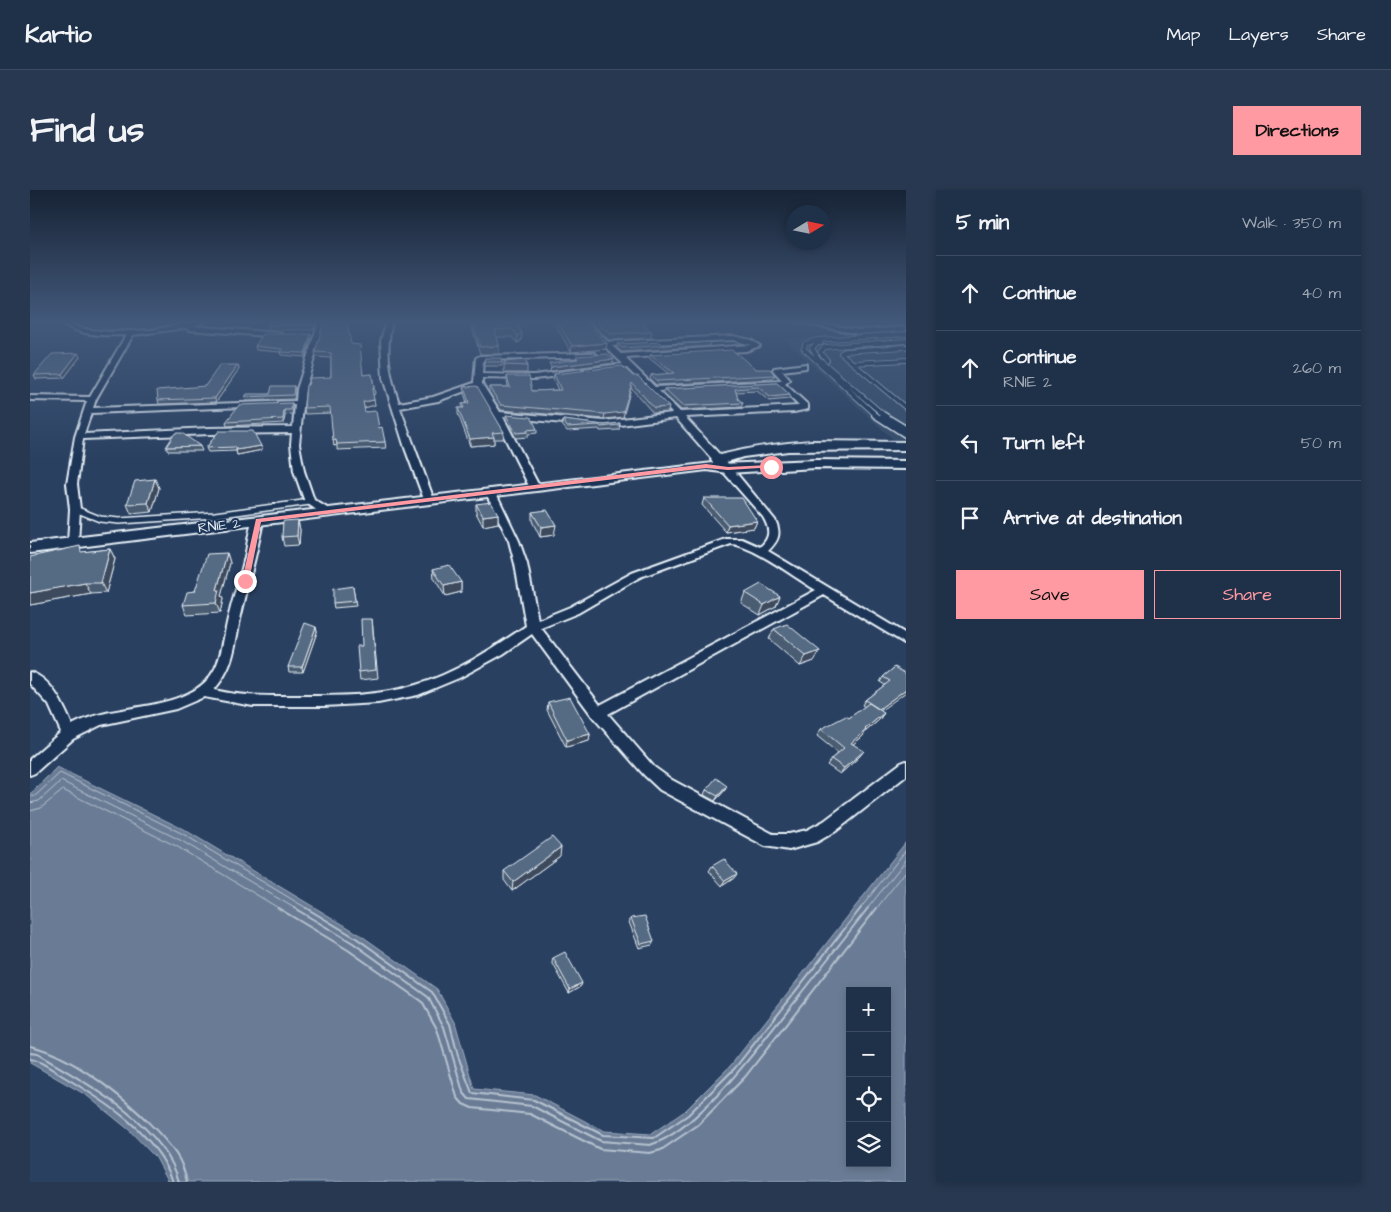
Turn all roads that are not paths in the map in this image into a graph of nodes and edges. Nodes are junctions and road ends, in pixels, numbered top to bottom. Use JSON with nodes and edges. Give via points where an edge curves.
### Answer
{"nodes":[{"id":1,"x":111,"y":367,"type":"edge"},
{"id":2,"x":306,"y":367,"type":"edge"},
{"id":3,"x":386,"y":367,"type":"edge"},
{"id":4,"x":480,"y":367,"type":"edge"},
{"id":5,"x":612,"y":367,"type":"edge"},
{"id":6,"x":632,"y":367,"type":"edge"},
{"id":7,"x":795,"y":367,"type":"edge"},
{"id":8,"x":823,"y":367,"type":"edge"},
{"id":9,"x":829,"y":367,"type":"edge"},
{"id":10,"x":836,"y":367,"type":"edge"},
{"id":11,"x":859,"y":367,"type":"edge"},
{"id":12,"x":479,"y":380,"type":"junction"},
{"id":13,"x":781,"y":384,"type":"junction"},
{"id":14,"x":653,"y":389,"type":"junction"},
{"id":15,"x":30,"y":398,"type":"edge"},
{"id":16,"x":92,"y":399,"type":"junction"},
{"id":17,"x":298,"y":403,"type":"junction"},
{"id":18,"x":396,"y":406,"type":"junction"},
{"id":19,"x":906,"y":408,"type":"edge"},
{"id":20,"x":88,"y":411,"type":"junction"},
{"id":21,"x":497,"y":414,"type":"junction"},
{"id":22,"x":678,"y":415,"type":"junction"},
{"id":23,"x":906,"y":427,"type":"edge"},
{"id":24,"x":295,"y":430,"type":"junction"},
{"id":25,"x":906,"y":434,"type":"edge"},
{"id":26,"x":79,"y":437,"type":"junction"},
{"id":27,"x":879,"y":446,"type":"junction"},
{"id":28,"x":906,"y":446,"type":"edge"},
{"id":29,"x":718,"y":465,"type":"junction"},
{"id":30,"x":899,"y":465,"type":"edge"},
{"id":31,"x":535,"y":488,"type":"junction"},
{"id":32,"x":491,"y":493,"type":"junction"},
{"id":33,"x":429,"y":500,"type":"junction"},
{"id":34,"x":310,"y":502,"type":"junction"},
{"id":35,"x":75,"y":509,"type":"junction"},
{"id":36,"x":328,"y":513,"type":"junction"},
{"id":37,"x":258,"y":520,"type":"junction"},
{"id":38,"x":73,"y":543,"type":"junction"},
{"id":39,"x":30,"y":548,"type":"edge"},
{"id":40,"x":760,"y":552,"type":"junction"},
{"id":41,"x":824,"y":590,"type":"junction"},
{"id":42,"x":533,"y":627,"type":"junction"},
{"id":43,"x":906,"y":640,"type":"edge"},
{"id":44,"x":30,"y":677,"type":"edge"},
{"id":45,"x":204,"y":692,"type":"junction"},
{"id":46,"x":598,"y":714,"type":"junction"},
{"id":47,"x":69,"y":734,"type":"junction"},
{"id":48,"x":906,"y":767,"type":"edge"},
{"id":49,"x":30,"y":769,"type":"edge"}],
"edges":[{"from":1,"to":16,"type":"street"},
{"from":2,"to":17,"type":"street"},
{"from":3,"to":18,"type":"street"},
{"from":4,"to":12,"type":"street"},
{"from":5,"to":12,"type":"street"},
{"from":6,"to":14,"type":"street"},
{"from":7,"to":13,"type":"street","via":[[777,370],[786,380]]},
{"from":8,"to":25,"type":"lane","via":[[871,412]]},
{"from":9,"to":23,"type":"lane","via":[[877,409]]},
{"from":10,"to":23,"type":"lane"},
{"from":11,"to":19,"type":"lane"},
{"from":12,"to":18,"type":"street","via":[[435,399]]},
{"from":12,"to":21,"type":"street"},
{"from":13,"to":14,"type":"street"},
{"from":13,"to":22,"type":"street","via":[[805,407]]},
{"from":14,"to":22,"type":"street"},
{"from":15,"to":16,"type":"street"},
{"from":16,"to":20,"type":"street"},
{"from":17,"to":20,"type":"street"},
{"from":17,"to":24,"type":"street"},
{"from":18,"to":33,"type":"street"},
{"from":20,"to":26,"type":"street"},
{"from":21,"to":22,"type":"street","via":[[593,424]]},
{"from":21,"to":31,"type":"street"},
{"from":22,"to":29,"type":"street"},
{"from":24,"to":26,"type":"street"},
{"from":24,"to":34,"type":"street","via":[[299,471]]},
{"from":26,"to":35,"type":"street","via":[[72,484]]},
{"from":27,"to":28,"type":"main road","number":"RNIE 2"},
{"from":27,"to":29,"type":"main road","number":"RNIE 2","via":[[785,447],[746,453]]},
{"from":27,"to":30,"type":"main road","via":[[899,456]]},
{"from":29,"to":30,"type":"main road","number":"RNIE 2"},
{"from":29,"to":31,"type":"main road","name":"RNIE 2","number":"RNIE 2"},
{"from":29,"to":40,"type":"street","via":[[772,526],[774,537]]},
{"from":31,"to":32,"type":"main road","name":"RNIE 2","number":"RNIE 2"},
{"from":32,"to":33,"type":"main road","name":"RNIE 2","number":"RNIE 2"},
{"from":32,"to":42,"type":"street","via":[[514,541]]},
{"from":33,"to":36,"type":"main road","name":"RNIE 2","number":"RNIE 2"},
{"from":34,"to":35,"type":"lane","via":[[215,515],[119,521],[100,519]]},
{"from":34,"to":36,"type":"street"},
{"from":35,"to":38,"type":"street"},
{"from":36,"to":37,"type":"main road","name":"RNIE 2","number":"RNIE 2"},
{"from":37,"to":38,"type":"main road","name":"RNIE 2","number":"RNIE 2"},
{"from":37,"to":45,"type":"street","via":[[227,659],[218,677]]},
{"from":38,"to":39,"type":"main road","name":"RNIE 2","number":"RNIE 2"},
{"from":40,"to":41,"type":"street"},
{"from":40,"to":42,"type":"street","via":[[742,542],[724,542],[636,575],[574,610]]},
{"from":41,"to":43,"type":"street"},
{"from":41,"to":46,"type":"street"},
{"from":42,"to":45,"type":"street","via":[[454,675],[401,694],[348,700],[278,701],[224,697]]},
{"from":42,"to":46,"type":"street"},
{"from":44,"to":47,"type":"street","via":[[51,695]]},
{"from":45,"to":47,"type":"street","via":[[170,706],[95,721]]},
{"from":46,"to":48,"type":"street","via":[[649,771],[666,785],[771,841],[789,842],[811,837]]},
{"from":47,"to":49,"type":"street"}]}
